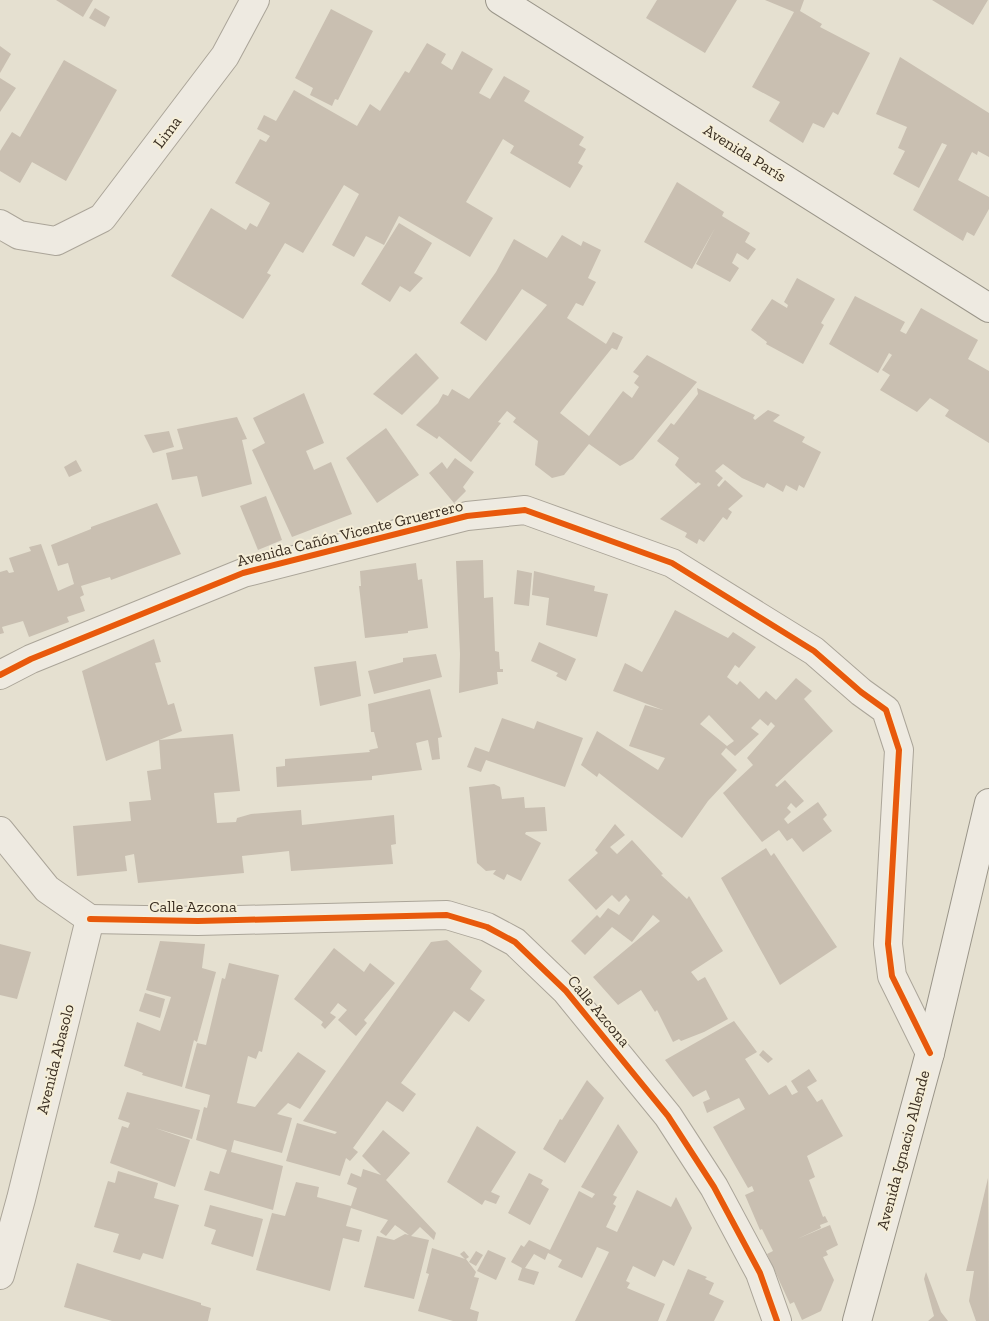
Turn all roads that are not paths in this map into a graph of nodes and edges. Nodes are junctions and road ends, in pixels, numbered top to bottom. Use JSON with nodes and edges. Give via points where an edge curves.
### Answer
{"nodes":[{"id":1,"x":255,"y":0,"type":"edge"},
{"id":2,"x":500,"y":0,"type":"edge"},
{"id":3,"x":0,"y":224,"type":"edge"},
{"id":4,"x":989,"y":308,"type":"edge"},
{"id":5,"x":0,"y":675,"type":"edge"},
{"id":6,"x":989,"y":803,"type":"edge"},
{"id":7,"x":0,"y":831,"type":"edge"},
{"id":8,"x":90,"y":919,"type":"junction"},
{"id":9,"x":930,"y":1053,"type":"junction"},
{"id":10,"x":11,"y":1196,"type":"edge"},
{"id":11,"x":0,"y":1274,"type":"edge"},
{"id":12,"x":777,"y":1321,"type":"edge"},
{"id":13,"x":857,"y":1321,"type":"edge"}],
"edges":[{"from":1,"to":3,"type":"street","name":"Lima","via":[[226,56],[102,218],[56,241],[19,235]]},
{"from":2,"to":4,"type":"street","name":"Avenida París"},
{"from":5,"to":9,"type":"street","name":"Avenida Cañón Vicente Gruerrero","via":[[31,659],[243,573],[467,516],[525,510],[672,563],[814,651],[886,710],[899,750],[888,944],[890,968]]},
{"from":6,"to":9,"type":"street","name":"Avenida Ignacio Allende"},
{"from":7,"to":8,"type":"street","via":[[47,889]]},
{"from":8,"to":10,"type":"street","name":"Avenida Abasolo"},
{"from":8,"to":12,"type":"street","name":"Calle Azcona","via":[[198,921],[447,916],[487,928],[515,942],[566,991],[668,1116],[714,1187],[760,1273]]},
{"from":9,"to":13,"type":"street","name":"Avenida Ignacio Allende"},
{"from":10,"to":11,"type":"street","name":"Avenida Abasolo"}]}
